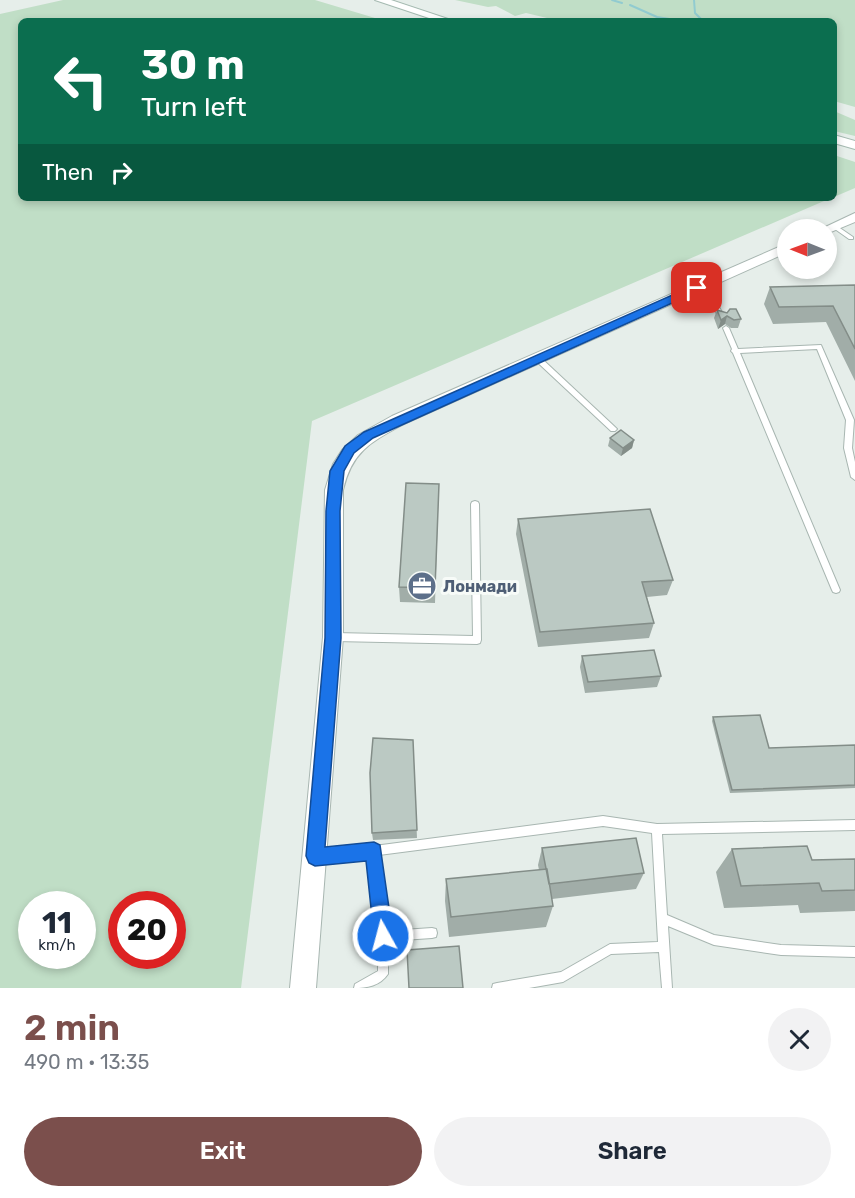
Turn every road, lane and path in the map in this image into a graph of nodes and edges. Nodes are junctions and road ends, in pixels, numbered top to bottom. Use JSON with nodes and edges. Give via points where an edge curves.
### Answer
{"nodes":[{"id":1,"x":380,"y":0,"type":"edge"},
{"id":2,"x":439,"y":18,"type":"edge"},
{"id":3,"x":837,"y":140,"type":"edge"},
{"id":4,"x":855,"y":145,"type":"edge"},
{"id":5,"x":855,"y":217,"type":"edge"},
{"id":6,"x":837,"y":225,"type":"edge"},
{"id":7,"x":837,"y":231,"type":"edge"},
{"id":8,"x":851,"y":238,"type":"dead end"},
{"id":9,"x":777,"y":252,"type":"edge"},
{"id":10,"x":697,"y":288,"type":"junction"},
{"id":11,"x":722,"y":318,"type":"edge"},
{"id":12,"x":726,"y":328,"type":"dead end"},
{"id":13,"x":734,"y":351,"type":"junction"},
{"id":14,"x":538,"y":359,"type":"junction"},
{"id":15,"x":613,"y":429,"type":"dead end"},
{"id":16,"x":855,"y":477,"type":"edge"},
{"id":17,"x":475,"y":504,"type":"dead end"},
{"id":18,"x":836,"y":590,"type":"dead end"},
{"id":19,"x":333,"y":638,"type":"junction"},
{"id":20,"x":855,"y":825,"type":"edge"},
{"id":21,"x":657,"y":829,"type":"junction"},
{"id":22,"x":374,"y":851,"type":"junction"},
{"id":23,"x":315,"y":856,"type":"junction"},
{"id":24,"x":662,"y":918,"type":"junction"},
{"id":25,"x":432,"y":933,"type":"dead end"},
{"id":26,"x":383,"y":936,"type":"junction"},
{"id":27,"x":664,"y":947,"type":"junction"},
{"id":28,"x":855,"y":952,"type":"edge"},
{"id":29,"x":303,"y":988,"type":"edge"},
{"id":30,"x":359,"y":988,"type":"edge"},
{"id":31,"x":496,"y":988,"type":"edge"},
{"id":32,"x":667,"y":988,"type":"edge"}],
"edges":[{"from":1,"to":2,"type":"street"},
{"from":3,"to":4,"type":"street"},
{"from":5,"to":6,"type":"street"},
{"from":7,"to":8,"type":"lane"},
{"from":9,"to":10,"type":"street"},
{"from":10,"to":11,"type":"lane","via":[[716,306]]},
{"from":10,"to":14,"type":"street"},
{"from":12,"to":13,"type":"lane"},
{"from":13,"to":16,"type":"lane","via":[[819,347],[850,420],[848,448]]},
{"from":13,"to":18,"type":"lane"},
{"from":14,"to":15,"type":"lane"},
{"from":14,"to":19,"type":"street","via":[[398,420],[349,450],[337,471],[334,490]]},
{"from":17,"to":19,"type":"lane","via":[[477,640]]},
{"from":19,"to":23,"type":"street"},
{"from":20,"to":21,"type":"lane"},
{"from":21,"to":22,"type":"lane","via":[[603,820]]},
{"from":21,"to":24,"type":"lane"},
{"from":22,"to":23,"type":"lane"},
{"from":22,"to":26,"type":"lane"},
{"from":23,"to":29,"type":"street"},
{"from":24,"to":27,"type":"lane"},
{"from":24,"to":28,"type":"lane","via":[[714,940],[781,950]]},
{"from":25,"to":26,"type":"lane"},
{"from":26,"to":30,"type":"lane","via":[[383,974]]},
{"from":27,"to":31,"type":"lane","via":[[610,949],[563,977]]},
{"from":27,"to":32,"type":"lane"}]}
